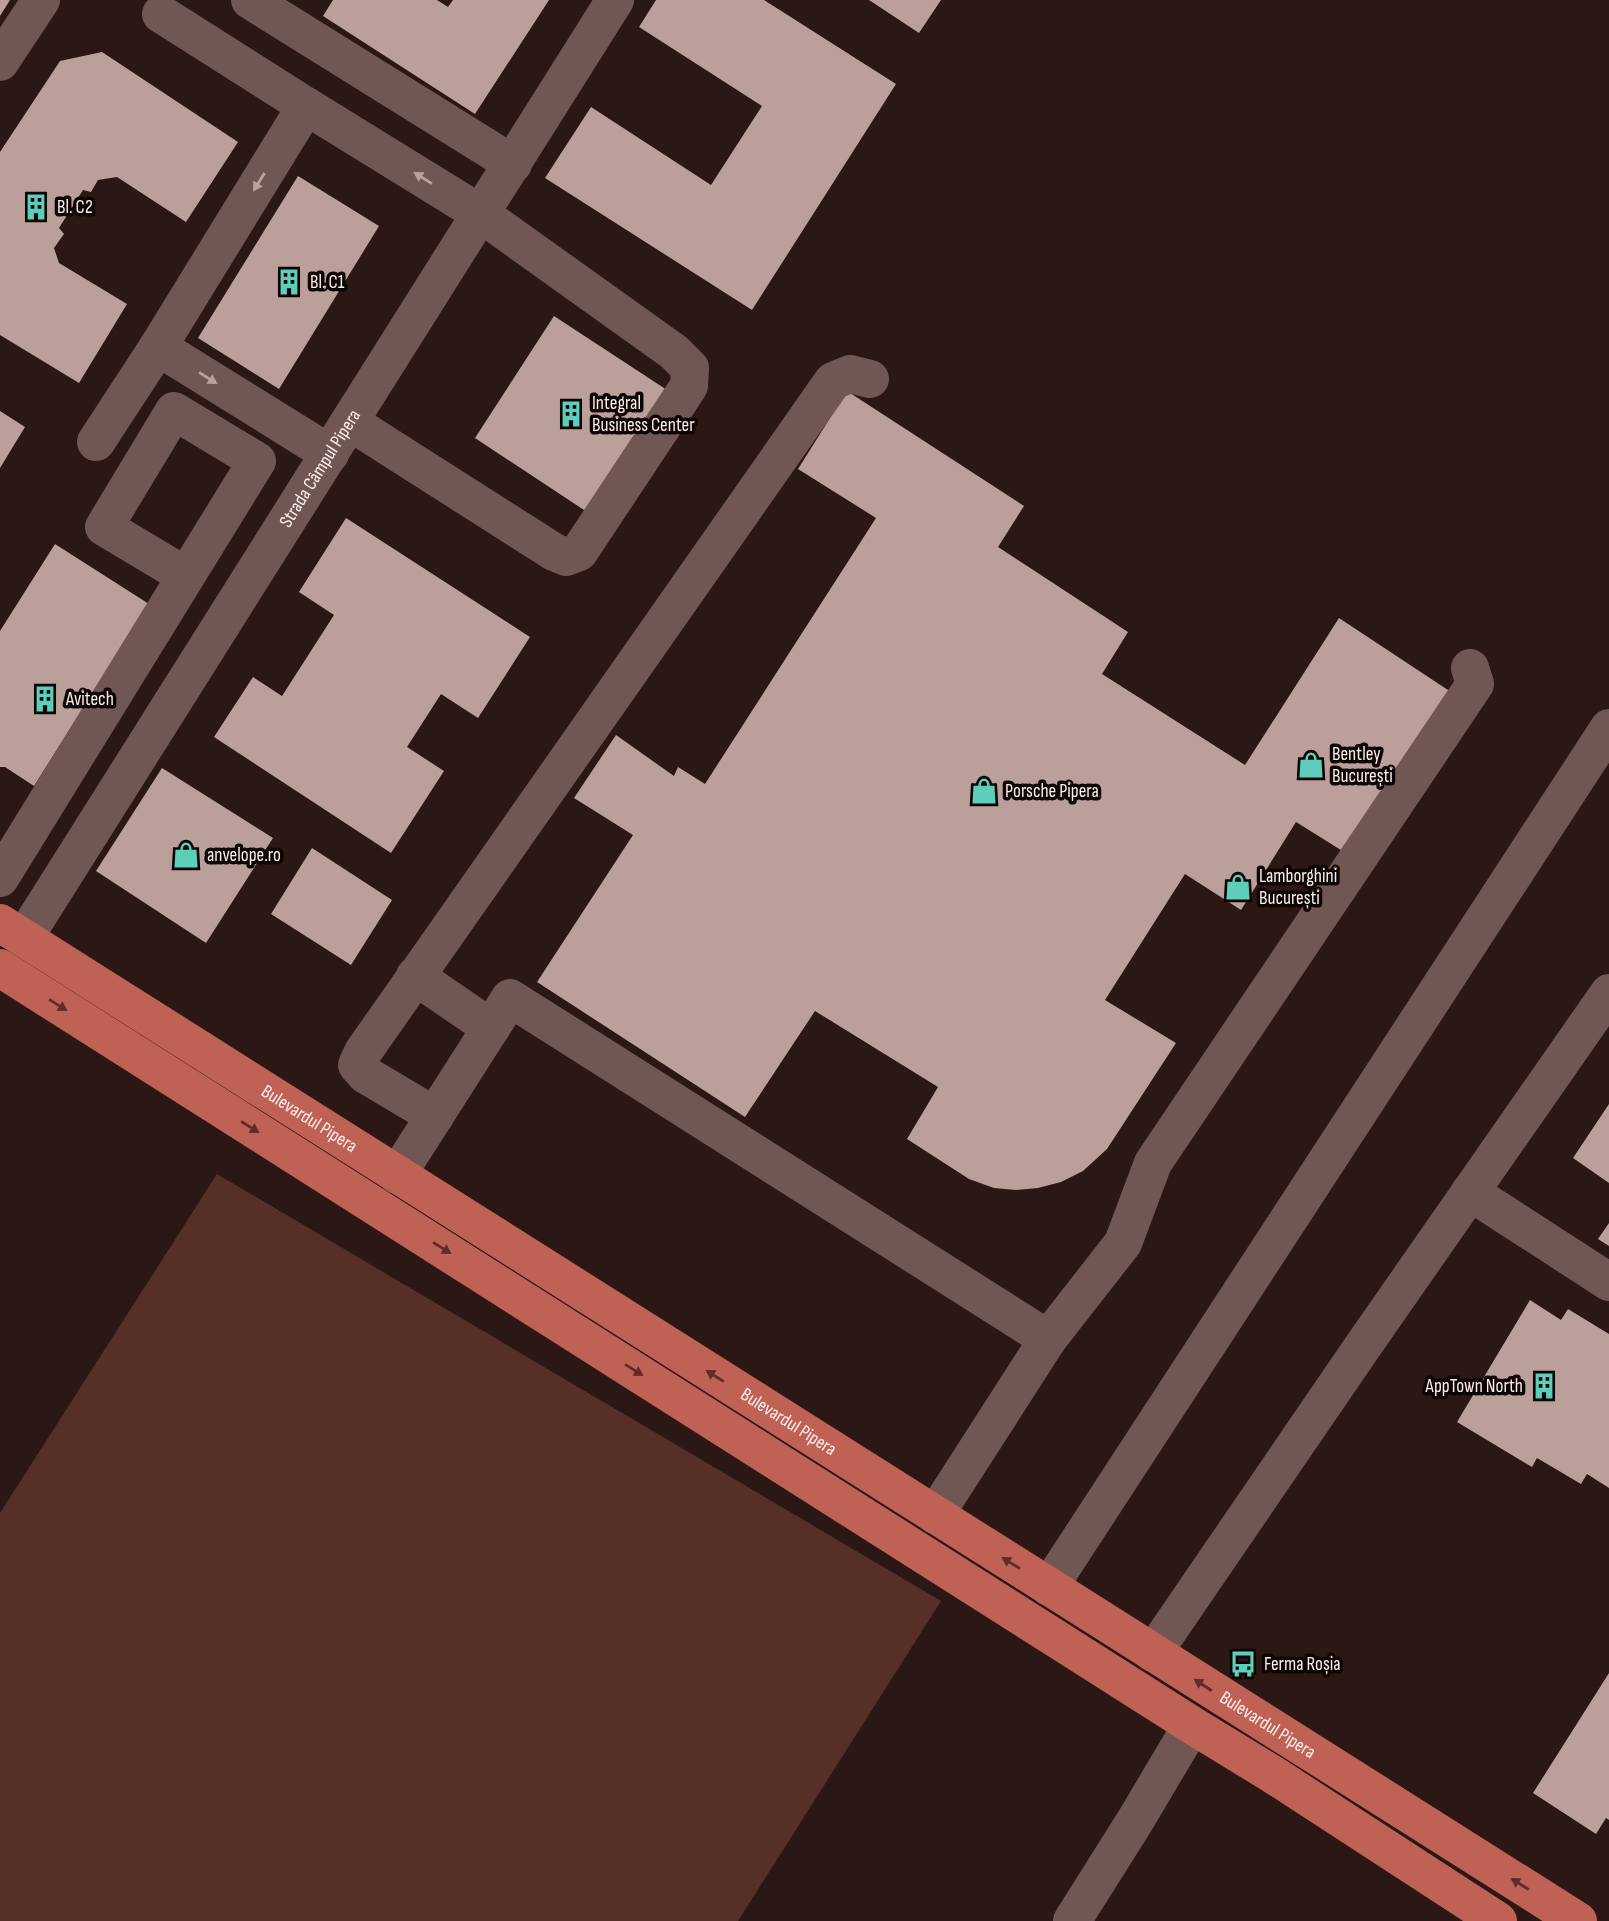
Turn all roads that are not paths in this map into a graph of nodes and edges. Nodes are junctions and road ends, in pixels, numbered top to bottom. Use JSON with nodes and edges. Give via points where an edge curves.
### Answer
{"nodes":[{"id":1,"x":41,"y":0,"type":"edge"},
{"id":2,"x":250,"y":0,"type":"edge"},
{"id":3,"x":615,"y":0,"type":"edge"},
{"id":4,"x":161,"y":14,"type":"dead end"},
{"id":5,"x":0,"y":62,"type":"edge"},
{"id":6,"x":306,"y":106,"type":"junction"},
{"id":7,"x":513,"y":164,"type":"junction"},
{"id":8,"x":481,"y":214,"type":"junction"},
{"id":9,"x":158,"y":347,"type":"junction"},
{"id":10,"x":870,"y":379,"type":"dead end"},
{"id":11,"x":350,"y":422,"type":"junction"},
{"id":12,"x":96,"y":442,"type":"dead end"},
{"id":13,"x":330,"y":454,"type":"junction"},
{"id":14,"x":186,"y":576,"type":"dead end"},
{"id":15,"x":1470,"y":668,"type":"dead end"},
{"id":16,"x":1609,"y":728,"type":"edge"},
{"id":17,"x":0,"y":877,"type":"edge"},
{"id":18,"x":12,"y":931,"type":"edge"},
{"id":19,"x":0,"y":968,"type":"edge"},
{"id":20,"x":415,"y":976,"type":"junction"},
{"id":21,"x":1609,"y":993,"type":"edge"},
{"id":22,"x":491,"y":1028,"type":"junction"},
{"id":23,"x":435,"y":1116,"type":"junction"},
{"id":24,"x":397,"y":1175,"type":"junction"},
{"id":25,"x":1470,"y":1192,"type":"junction"},
{"id":26,"x":1609,"y":1282,"type":"edge"},
{"id":27,"x":1048,"y":1339,"type":"junction"},
{"id":28,"x":934,"y":1515,"type":"junction"},
{"id":29,"x":1049,"y":1587,"type":"junction"},
{"id":30,"x":1153,"y":1653,"type":"junction"},
{"id":31,"x":1192,"y":1725,"type":"junction"},
{"id":32,"x":1072,"y":1921,"type":"edge"},
{"id":33,"x":1498,"y":1921,"type":"edge"},
{"id":34,"x":1578,"y":1921,"type":"edge"}],
"edges":[{"from":1,"to":5,"type":"street"},
{"from":2,"to":7,"type":"street"},
{"from":3,"to":7,"type":"street","name":"Strada Câmpul Pipera"},
{"from":4,"to":6,"type":"street"},
{"from":8,"to":6,"type":"street","one_way":true},
{"from":6,"to":9,"type":"street","one_way":true},
{"from":7,"to":8,"type":"street","name":"Strada Câmpul Pipera"},
{"from":8,"to":11,"type":"street","name":"Strada Câmpul Pipera"},
{"from":8,"to":11,"type":"street","via":[[674,352],[691,368],[690,386],[579,552],[566,557]]},
{"from":9,"to":12,"type":"street"},
{"from":9,"to":13,"type":"street","one_way":true},
{"from":10,"to":20,"type":"street","via":[[850,374],[833,381]]},
{"from":11,"to":13,"type":"street","name":"Strada Câmpul Pipera"},
{"from":13,"to":18,"type":"street","name":"Strada Câmpul Pipera"},
{"from":14,"to":17,"type":"street"},
{"from":15,"to":27,"type":"street","via":[[1475,684],[1153,1163],[1123,1243]]},
{"from":16,"to":29,"type":"street"},
{"from":18,"to":24,"type":"main road","name":"Bulevardul Pipera"},
{"from":19,"to":31,"type":"main road","name":"Bulevardul Pipera","one_way":true},
{"from":20,"to":22,"type":"street"},
{"from":20,"to":23,"type":"street","via":[[357,1065]]},
{"from":21,"to":25,"type":"street"},
{"from":22,"to":23,"type":"street"},
{"from":22,"to":27,"type":"street","via":[[510,998]]},
{"from":23,"to":24,"type":"street"},
{"from":28,"to":24,"type":"main road","name":"Bulevardul Pipera","one_way":true},
{"from":25,"to":26,"type":"street"},
{"from":25,"to":30,"type":"street"},
{"from":27,"to":28,"type":"street"},
{"from":29,"to":28,"type":"main road","name":"Bulevardul Pipera","one_way":true},
{"from":29,"to":30,"type":"main road","name":"Bulevardul Pipera"},
{"from":34,"to":30,"type":"main road","name":"Bulevardul Pipera","one_way":true},
{"from":31,"to":32,"type":"street"},
{"from":31,"to":33,"type":"main road","name":"Bulevardul Pipera"}]}
